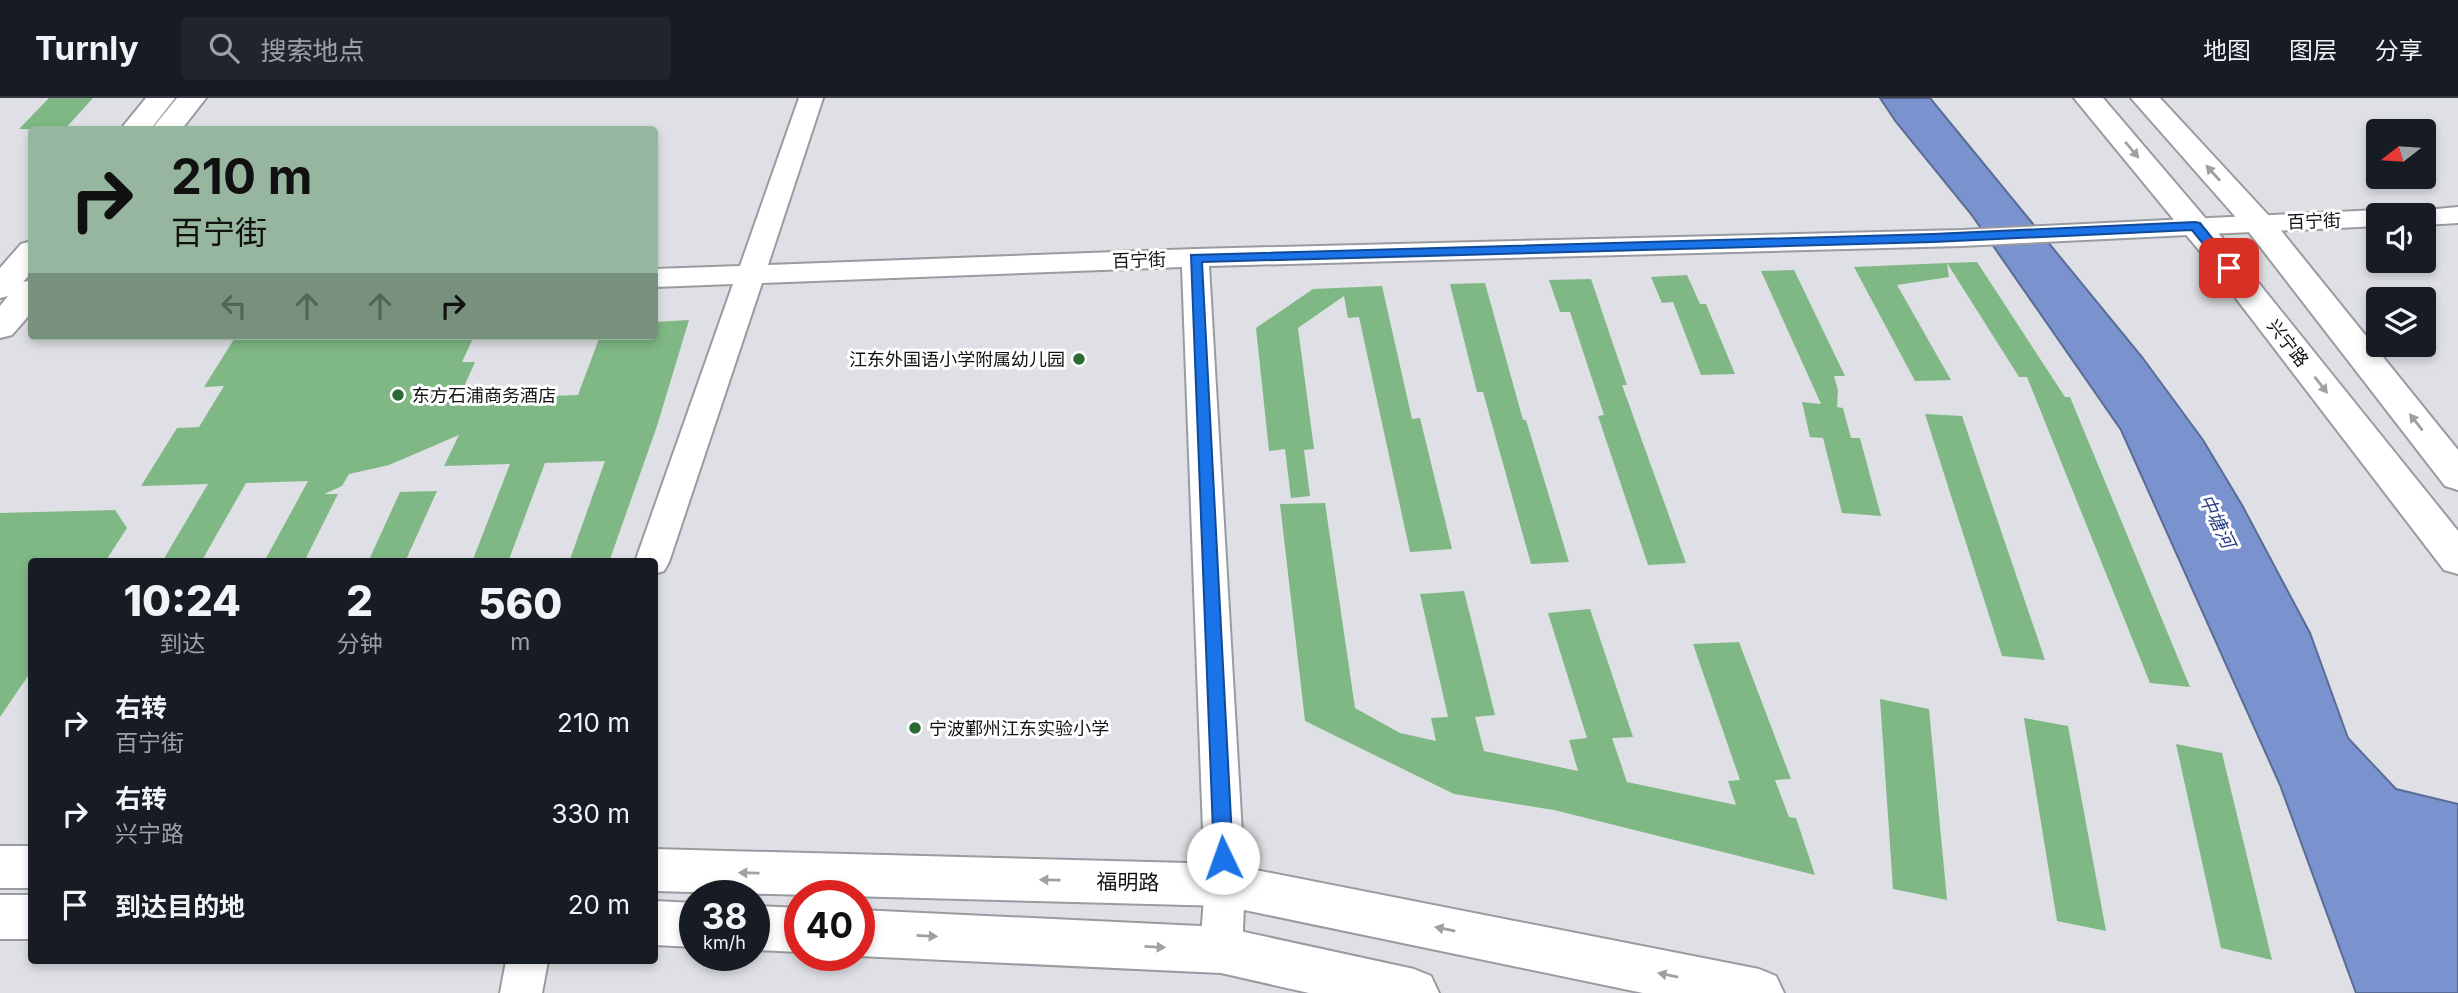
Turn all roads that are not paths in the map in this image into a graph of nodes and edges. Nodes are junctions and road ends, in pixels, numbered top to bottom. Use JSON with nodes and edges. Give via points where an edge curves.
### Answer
{"nodes":[{"id":1,"x":161,"y":98,"type":"edge"},
{"id":2,"x":192,"y":98,"type":"edge"},
{"id":3,"x":811,"y":98,"type":"edge"},
{"id":4,"x":2088,"y":98,"type":"edge"},
{"id":5,"x":2145,"y":98,"type":"edge"},
{"id":6,"x":137,"y":126,"type":"edge"},
{"id":7,"x":168,"y":126,"type":"edge"},
{"id":8,"x":2458,"y":215,"type":"edge"},
{"id":9,"x":2436,"y":216,"type":"edge"},
{"id":10,"x":2366,"y":219,"type":"edge"},
{"id":11,"x":2259,"y":223,"type":"junction"},
{"id":12,"x":2195,"y":226,"type":"junction"},
{"id":13,"x":1195,"y":258,"type":"junction"},
{"id":14,"x":28,"y":262,"type":"edge"},
{"id":15,"x":751,"y":274,"type":"junction"},
{"id":16,"x":658,"y":278,"type":"edge"},
{"id":17,"x":13,"y":304,"type":"edge"},
{"id":18,"x":2458,"y":475,"type":"edge"},
{"id":19,"x":653,"y":558,"type":"edge"},
{"id":20,"x":2458,"y":559,"type":"edge"},
{"id":21,"x":0,"y":867,"type":"edge"},
{"id":22,"x":28,"y":867,"type":"edge"},
{"id":23,"x":658,"y":870,"type":"edge"},
{"id":24,"x":1224,"y":885,"type":"junction"},
{"id":25,"x":0,"y":917,"type":"edge"},
{"id":26,"x":28,"y":917,"type":"edge"},
{"id":27,"x":658,"y":923,"type":"edge"},
{"id":28,"x":679,"y":924,"type":"edge"},
{"id":29,"x":875,"y":934,"type":"edge"},
{"id":30,"x":1221,"y":950,"type":"junction"},
{"id":31,"x":526,"y":964,"type":"edge"},
{"id":32,"x":521,"y":993,"type":"edge"},
{"id":33,"x":1414,"y":993,"type":"edge"},
{"id":34,"x":1759,"y":993,"type":"edge"}],
"edges":[{"from":1,"to":6,"type":"main road"},
{"from":2,"to":7,"type":"main road"},
{"from":3,"to":15,"type":"street"},
{"from":4,"to":12,"type":"main road","name":"兴宁路","one_way":true},
{"from":11,"to":5,"type":"main road","one_way":true},
{"from":8,"to":9,"type":"street"},
{"from":10,"to":11,"type":"street","name":"百宁街"},
{"from":11,"to":12,"type":"street","name":"百宁街"},
{"from":18,"to":11,"type":"main road","one_way":true},
{"from":12,"to":13,"type":"street","name":"百宁街","via":[[1961,237]]},
{"from":12,"to":20,"type":"main road","name":"兴宁路","one_way":true},
{"from":13,"to":15,"type":"street","name":"百宁街"},
{"from":13,"to":24,"type":"street"},
{"from":14,"to":17,"type":"main road"},
{"from":15,"to":16,"type":"street","name":"百宁街"},
{"from":15,"to":19,"type":"street"},
{"from":21,"to":22,"type":"main road"},
{"from":24,"to":23,"type":"main road","name":"福明路","one_way":true},
{"from":24,"to":30,"type":"street"},
{"from":34,"to":24,"type":"main road","name":"福明路","one_way":true},
{"from":25,"to":26,"type":"main road"},
{"from":27,"to":28,"type":"main road"},
{"from":29,"to":30,"type":"main road","one_way":true},
{"from":30,"to":33,"type":"main road"},
{"from":31,"to":32,"type":"street"}]}
